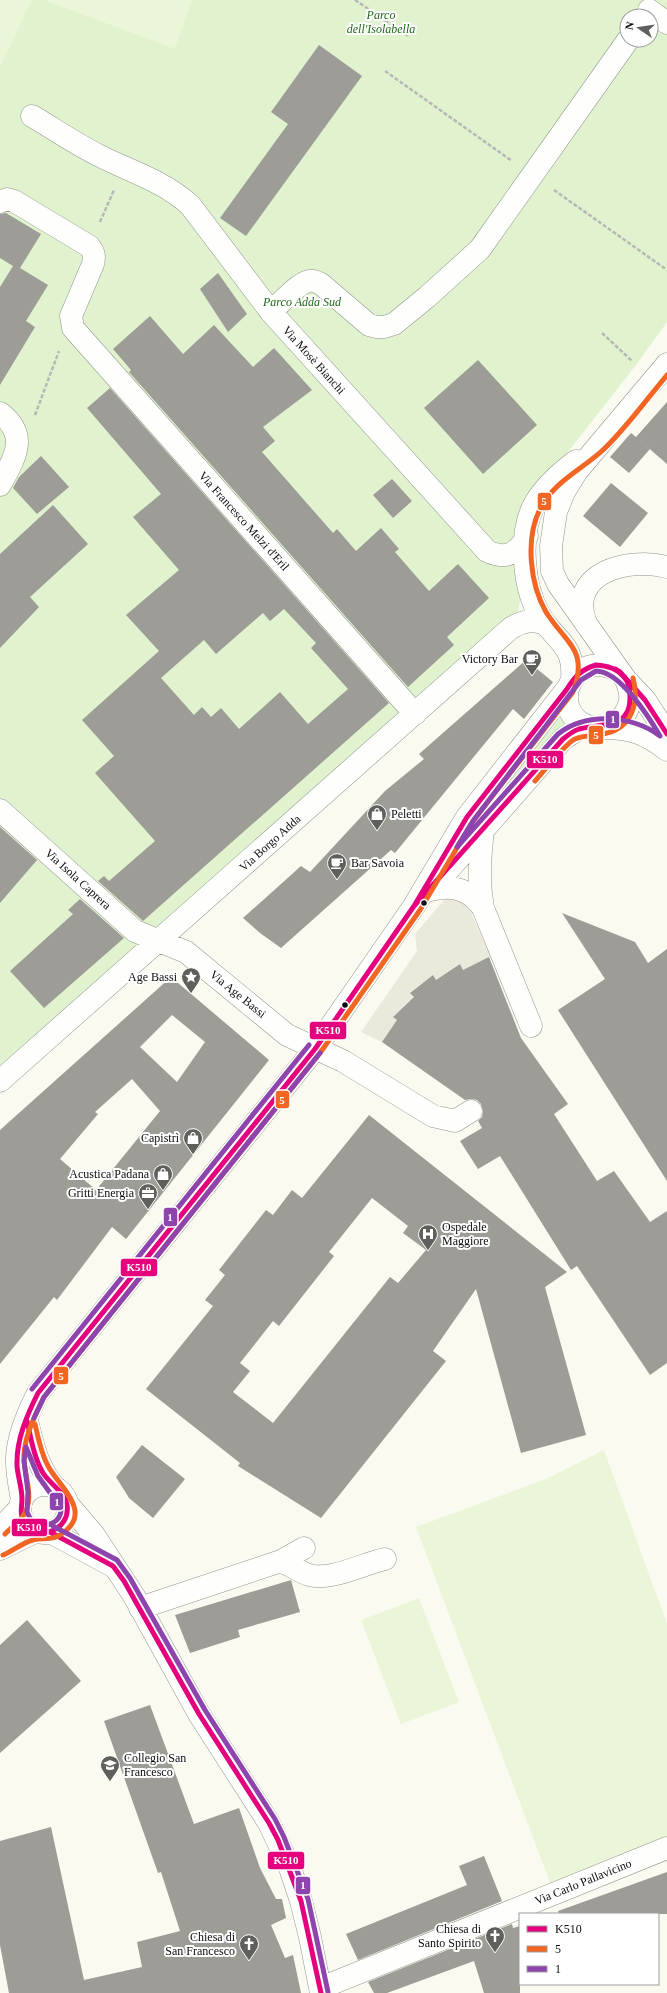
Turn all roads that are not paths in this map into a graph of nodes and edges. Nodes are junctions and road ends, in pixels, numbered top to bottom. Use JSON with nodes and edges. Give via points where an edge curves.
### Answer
{"nodes":[{"id":1,"x":659,"y":16,"type":"edge"},
{"id":2,"x":667,"y":23,"type":"edge"},
{"id":3,"x":622,"y":48,"type":"edge"},
{"id":4,"x":32,"y":116,"type":"dead end"},
{"id":5,"x":0,"y":202,"type":"edge"},
{"id":6,"x":271,"y":312,"type":"junction"},
{"id":7,"x":667,"y":364,"type":"edge"},
{"id":8,"x":0,"y":414,"type":"edge"},
{"id":9,"x":599,"y":444,"type":"junction"},
{"id":10,"x":0,"y":485,"type":"edge"},
{"id":11,"x":527,"y":536,"type":"junction"},
{"id":12,"x":667,"y":566,"type":"edge"},
{"id":13,"x":546,"y":624,"type":"junction"},
{"id":14,"x":587,"y":627,"type":"junction"},
{"id":15,"x":623,"y":676,"type":"junction"},
{"id":16,"x":569,"y":684,"type":"junction"},
{"id":17,"x":415,"y":714,"type":"junction"},
{"id":18,"x":598,"y":728,"type":"junction"},
{"id":19,"x":667,"y":734,"type":"edge"},
{"id":20,"x":667,"y":750,"type":"edge"},
{"id":21,"x":0,"y":810,"type":"edge"},
{"id":22,"x":483,"y":830,"type":"junction"},
{"id":23,"x":431,"y":890,"type":"junction"},
{"id":24,"x":414,"y":906,"type":"junction"},
{"id":25,"x":483,"y":908,"type":"junction"},
{"id":26,"x":160,"y":941,"type":"junction"},
{"id":27,"x":532,"y":1026,"type":"dead end"},
{"id":28,"x":315,"y":1049,"type":"junction"},
{"id":29,"x":0,"y":1081,"type":"edge"},
{"id":30,"x":471,"y":1111,"type":"dead end"},
{"id":31,"x":27,"y":1421,"type":"junction"},
{"id":32,"x":61,"y":1496,"type":"junction"},
{"id":33,"x":21,"y":1504,"type":"junction"},
{"id":34,"x":0,"y":1528,"type":"edge"},
{"id":35,"x":43,"y":1532,"type":"junction"},
{"id":36,"x":304,"y":1548,"type":"dead end"},
{"id":37,"x":0,"y":1549,"type":"edge"},
{"id":38,"x":281,"y":1561,"type":"junction"},
{"id":39,"x":113,"y":1566,"type":"junction"},
{"id":40,"x":309,"y":1574,"type":"dead end"},
{"id":41,"x":140,"y":1608,"type":"junction"},
{"id":42,"x":667,"y":1848,"type":"edge"},
{"id":43,"x":321,"y":1990,"type":"edge"}],
"edges":[{"from":1,"to":2,"type":"street"},
{"from":3,"to":6,"type":"street","via":[[480,249],[394,324],[377,328],[368,325],[321,284],[314,281],[301,285]]},
{"from":4,"to":6,"type":"street","name":"Via Mosè Bianchi","via":[[96,155],[176,192],[190,205]]},
{"from":5,"to":17,"type":"street","name":"Via Francesco Melzi d'Eril","via":[[8,199],[14,201],[90,246],[95,258],[71,316],[73,328]]},
{"from":6,"to":11,"type":"street","name":"Via Mosè Bianchi","via":[[484,548],[499,556],[512,554]]},
{"from":7,"to":9,"type":"street"},
{"from":8,"to":10,"type":"street","via":[[12,425],[18,444]]},
{"from":9,"to":11,"type":"street","via":[[564,470],[540,495],[530,516]]},
{"from":9,"to":14,"type":"street","via":[[564,492],[556,512],[551,546],[551,566],[558,584]]},
{"from":11,"to":13,"type":"street","via":[[527,582],[534,604]]},
{"from":12,"to":14,"type":"street","via":[[628,565],[604,572],[592,581],[582,599]]},
{"from":13,"to":16,"type":"street","via":[[566,646],[571,658]]},
{"from":13,"to":17,"type":"street","name":"Via Borgo Adda","via":[[530,620],[511,628]]},
{"from":14,"to":15,"type":"street"},
{"from":15,"to":16,"type":"street","via":[[610,666],[599,664],[579,671]]},
{"from":15,"to":18,"type":"street","via":[[630,691],[627,710],[613,725]]},
{"from":15,"to":19,"type":"street","via":[[645,700]]},
{"from":16,"to":18,"type":"street","via":[[567,701],[570,710],[584,724]]},
{"from":16,"to":24,"type":"street","via":[[467,818]]},
{"from":17,"to":26,"type":"street","name":"Via Borgo Adda"},
{"from":18,"to":20,"type":"street","via":[[632,730],[645,735]]},
{"from":18,"to":22,"type":"street","via":[[578,729],[563,739]]},
{"from":21,"to":26,"type":"street","name":"Via Isola Caprera","via":[[135,931]]},
{"from":22,"to":23,"type":"street"},
{"from":22,"to":25,"type":"street","via":[[479,877]]},
{"from":23,"to":24,"type":"street"},
{"from":23,"to":25,"type":"street","via":[[441,887],[466,891],[477,898]]},
{"from":24,"to":28,"type":"street"},
{"from":25,"to":27,"type":"street"},
{"from":26,"to":28,"type":"street","name":"Via Age Bassi","via":[[186,952],[287,1035]]},
{"from":26,"to":29,"type":"street","name":"Via Borgo Adda"},
{"from":28,"to":30,"type":"street","name":"Via Age Bassi","via":[[343,1061],[433,1116],[455,1121]]},
{"from":28,"to":31,"type":"street","via":[[38,1393]]},
{"from":31,"to":32,"type":"street","via":[[37,1459],[44,1474]]},
{"from":31,"to":33,"type":"street","via":[[17,1451]]},
{"from":32,"to":33,"type":"street","via":[[41,1485],[33,1488]]},
{"from":32,"to":35,"type":"street","via":[[66,1518],[62,1524]]},
{"from":32,"to":39,"type":"street","via":[[94,1535]]},
{"from":33,"to":34,"type":"street"},
{"from":33,"to":35,"type":"street","via":[[24,1522]]},
{"from":35,"to":37,"type":"street"},
{"from":35,"to":39,"type":"street"},
{"from":36,"to":38,"type":"street"},
{"from":38,"to":40,"type":"street"},
{"from":38,"to":41,"type":"street"},
{"from":39,"to":41,"type":"street"},
{"from":41,"to":43,"type":"street","via":[[195,1708],[278,1840],[301,1901]]},
{"from":42,"to":43,"type":"street","name":"Via Carlo Pallavicino"}]}
